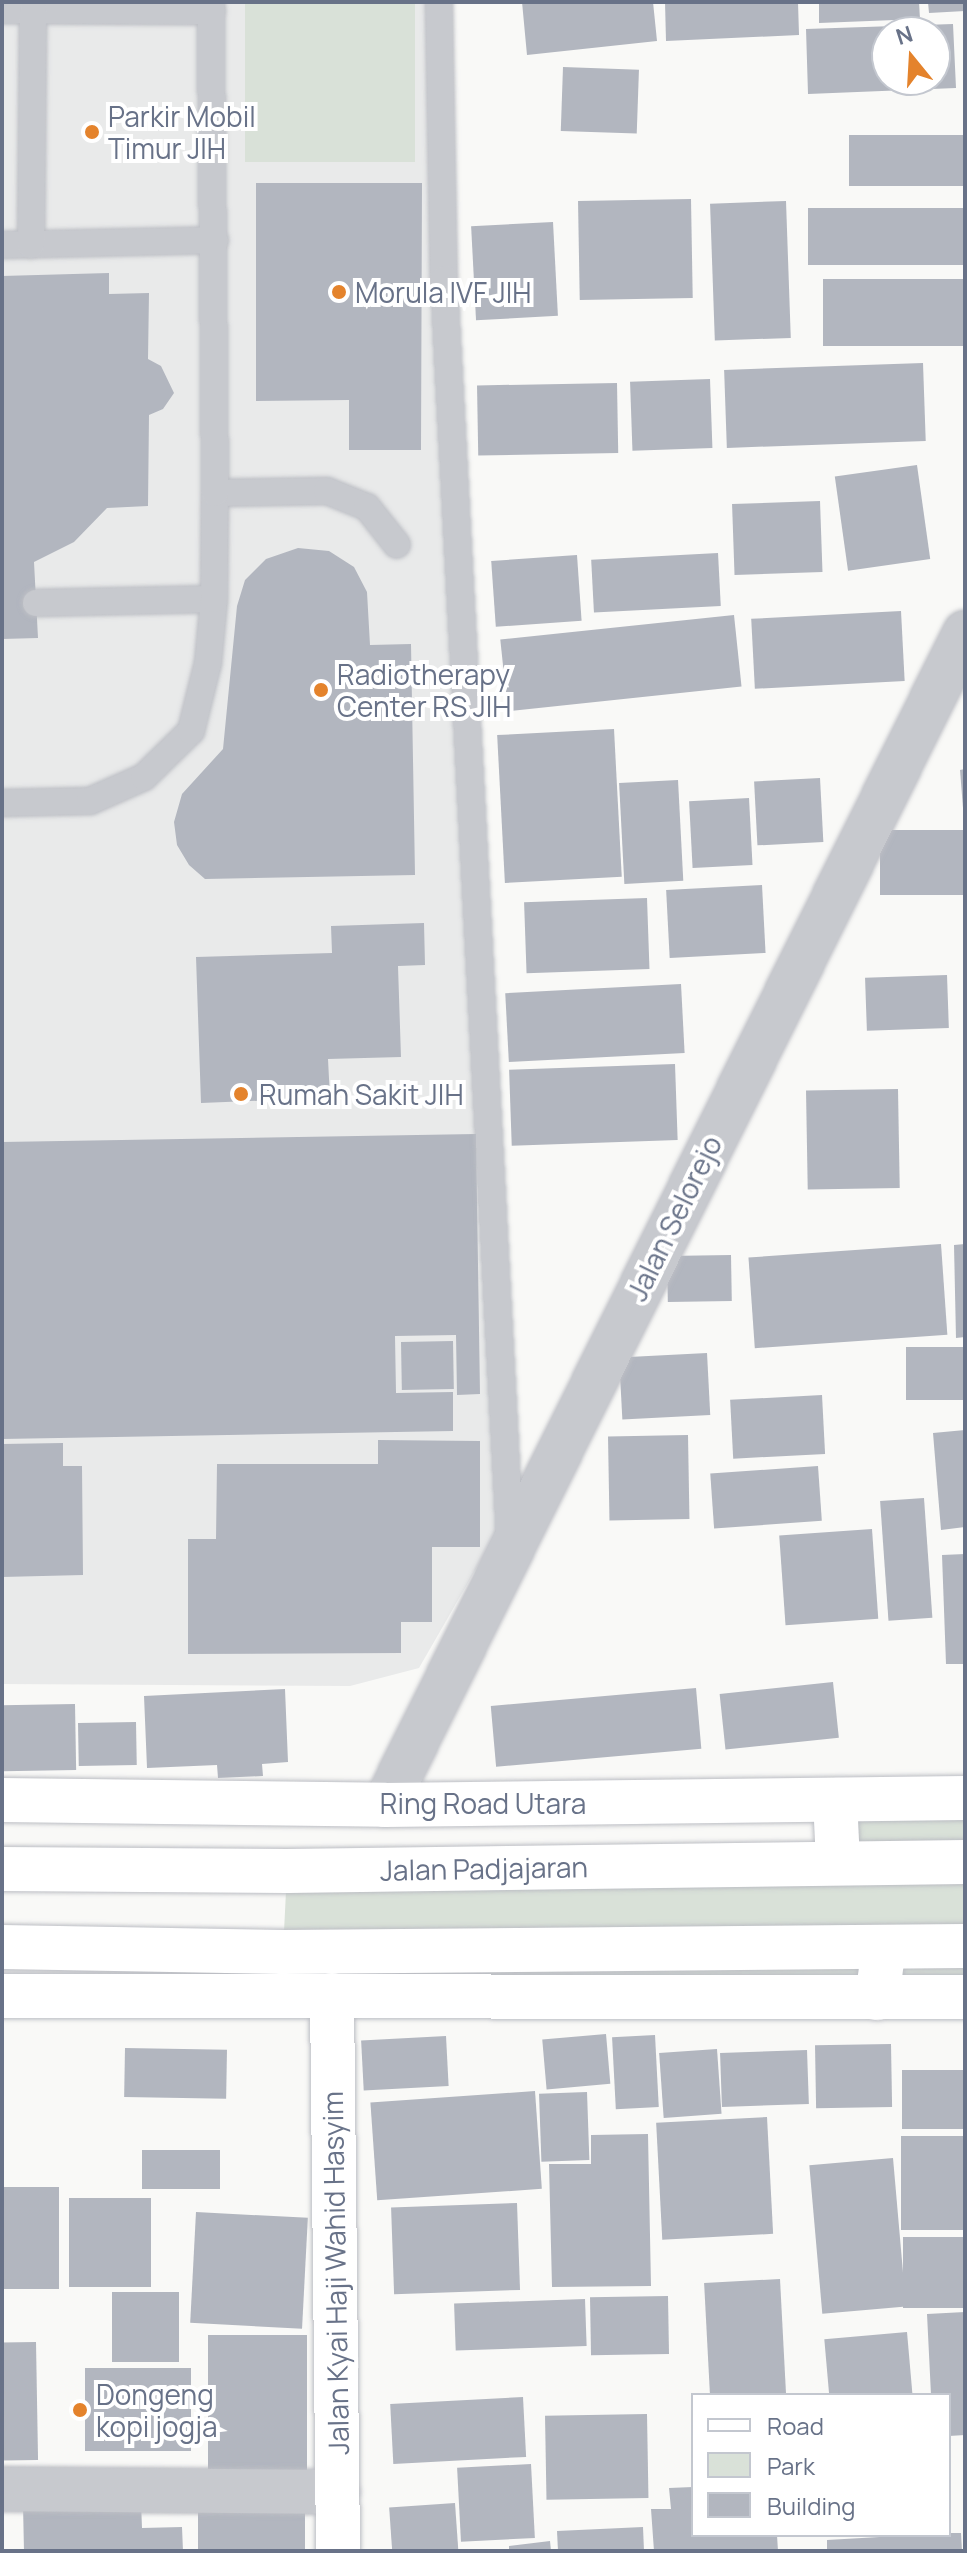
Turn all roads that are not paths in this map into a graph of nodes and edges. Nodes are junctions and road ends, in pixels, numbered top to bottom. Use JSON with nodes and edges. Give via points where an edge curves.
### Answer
{"nodes":[{"id":1,"x":439,"y":2,"type":"edge"},
{"id":2,"x":212,"y":7,"type":"edge"},
{"id":3,"x":2,"y":10,"type":"edge"},
{"id":4,"x":33,"y":11,"type":"junction"},
{"id":5,"x":215,"y":240,"type":"junction"},
{"id":6,"x":2,"y":245,"type":"edge"},
{"id":7,"x":31,"y":245,"type":"junction"},
{"id":8,"x":215,"y":493,"type":"junction"},
{"id":9,"x":397,"y":545,"type":"dead end"},
{"id":10,"x":214,"y":599,"type":"junction"},
{"id":11,"x":36,"y":603,"type":"dead end"},
{"id":12,"x":965,"y":633,"type":"edge"},
{"id":13,"x":2,"y":803,"type":"edge"},
{"id":14,"x":511,"y":1547,"type":"junction"},
{"id":15,"x":965,"y":1798,"type":"edge"},
{"id":16,"x":2,"y":1800,"type":"edge"},
{"id":17,"x":835,"y":1800,"type":"junction"},
{"id":18,"x":385,"y":1805,"type":"junction"},
{"id":19,"x":838,"y":1862,"type":"junction"},
{"id":20,"x":965,"y":1862,"type":"edge"},
{"id":21,"x":2,"y":1869,"type":"edge"},
{"id":22,"x":965,"y":1946,"type":"edge"},
{"id":23,"x":2,"y":1947,"type":"edge"},
{"id":24,"x":884,"y":1947,"type":"junction"},
{"id":25,"x":332,"y":1995,"type":"junction"},
{"id":26,"x":2,"y":1996,"type":"edge"},
{"id":27,"x":965,"y":1997,"type":"edge"},
{"id":28,"x":877,"y":1998,"type":"junction"},
{"id":29,"x":2,"y":2489,"type":"edge"},
{"id":30,"x":338,"y":2492,"type":"junction"},
{"id":31,"x":338,"y":2551,"type":"edge"}],
"edges":[{"from":1,"to":14,"type":"lane","via":[[444,279]]},
{"from":2,"to":4,"type":"lane"},
{"from":2,"to":5,"type":"lane"},
{"from":3,"to":4,"type":"lane"},
{"from":4,"to":7,"type":"lane"},
{"from":5,"to":7,"type":"lane"},
{"from":5,"to":8,"type":"lane"},
{"from":6,"to":7,"type":"lane"},
{"from":8,"to":9,"type":"lane","via":[[327,491],[367,507]]},
{"from":8,"to":10,"type":"lane"},
{"from":10,"to":11,"type":"lane"},
{"from":10,"to":13,"type":"lane","via":[[208,663],[191,731],[144,777],[90,801]]},
{"from":12,"to":14,"type":"street","name":"Jalan Selorejo"},
{"from":14,"to":18,"type":"street","name":"Jalan Selorejo"},
{"from":15,"to":17,"type":"main road","name":"Ring Road Utara"},
{"from":16,"to":18,"type":"main road","name":"Ring Road Utara"},
{"from":17,"to":18,"type":"main road","name":"Ring Road Utara"},
{"from":17,"to":19,"type":"main road"},
{"from":19,"to":20,"type":"main road","name":"Jalan Padjajaran"},
{"from":19,"to":21,"type":"main road","name":"Jalan Padjajaran","via":[[287,1871]]},
{"from":22,"to":24,"type":"main road"},
{"from":23,"to":24,"type":"main road","via":[[298,1952]]},
{"from":24,"to":28,"type":"main road"},
{"from":25,"to":26,"type":"main road"},
{"from":25,"to":28,"type":"main road"},
{"from":25,"to":30,"type":"main road","name":"Jalan Kyai Haji Wahid Hasyim"},
{"from":27,"to":28,"type":"main road"},
{"from":29,"to":30,"type":"street"},
{"from":30,"to":31,"type":"main road","name":"Jalan Kyai Haji Wahid Hasyim"}]}
